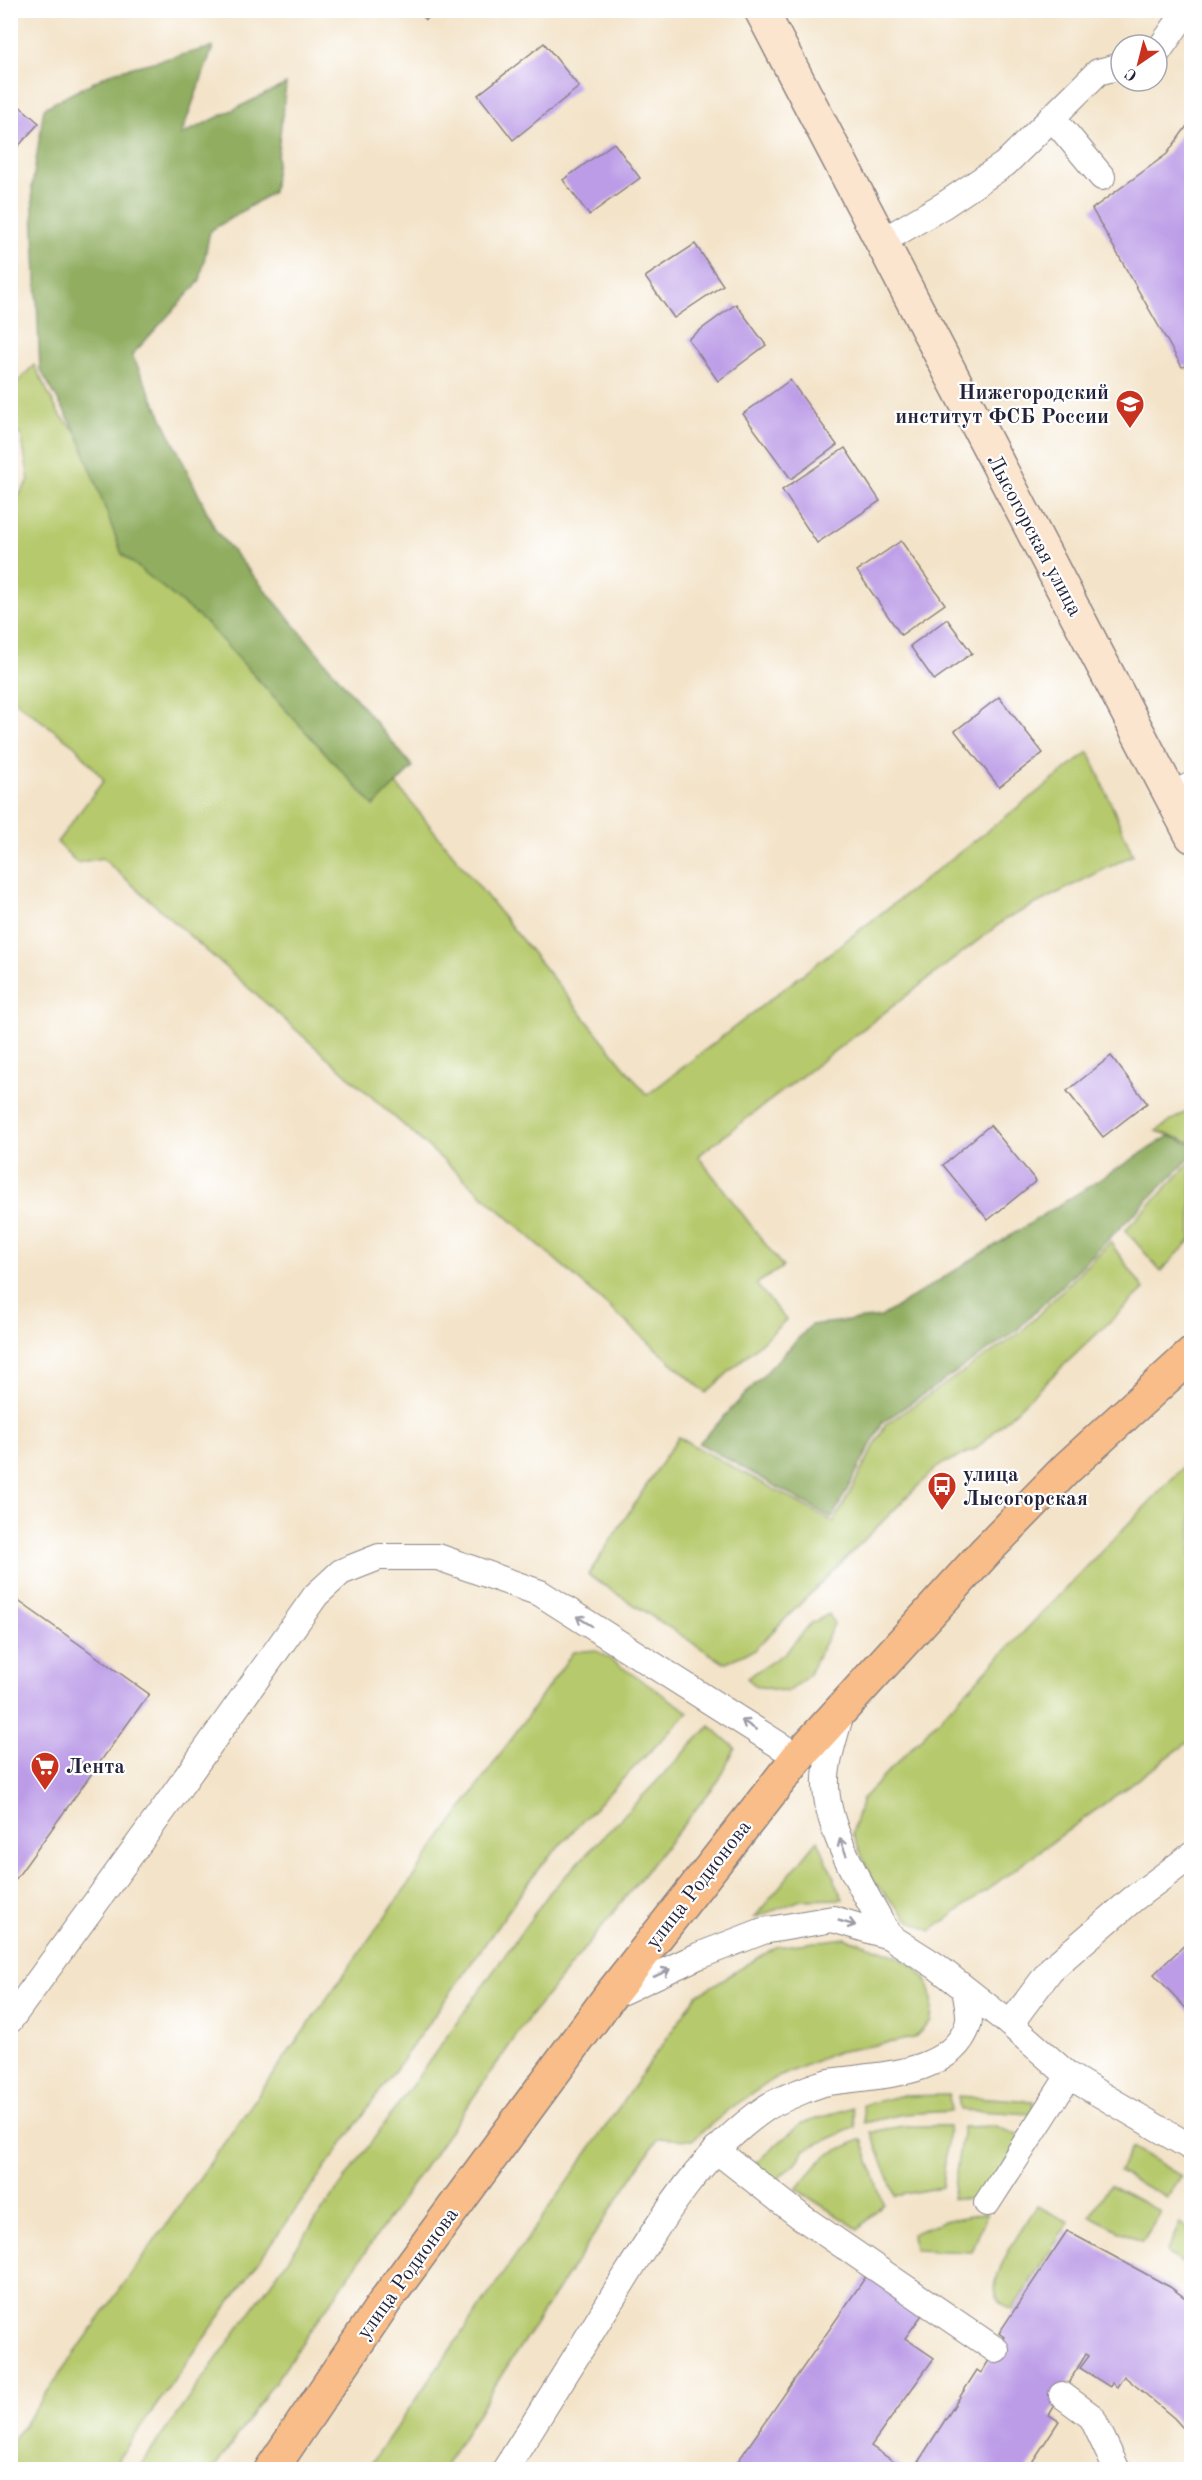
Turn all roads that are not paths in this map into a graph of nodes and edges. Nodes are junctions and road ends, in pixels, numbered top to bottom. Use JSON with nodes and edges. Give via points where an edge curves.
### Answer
{"nodes":[{"id":1,"x":761,"y":10,"type":"edge"},
{"id":2,"x":1187,"y":10,"type":"edge"},
{"id":3,"x":1169,"y":36,"type":"edge"},
{"id":4,"x":1109,"y":69,"type":"edge"},
{"id":5,"x":1052,"y":117,"type":"junction"},
{"id":6,"x":1102,"y":177,"type":"dead end"},
{"id":7,"x":881,"y":242,"type":"junction"},
{"id":8,"x":1181,"y":790,"type":"edge"},
{"id":9,"x":1191,"y":836,"type":"edge"},
{"id":10,"x":1191,"y":1354,"type":"edge"},
{"id":11,"x":843,"y":1707,"type":"junction"},
{"id":12,"x":798,"y":1756,"type":"junction"},
{"id":13,"x":1191,"y":1854,"type":"edge"},
{"id":14,"x":889,"y":1936,"type":"junction"},
{"id":15,"x":965,"y":1990,"type":"junction"},
{"id":16,"x":609,"y":1997,"type":"junction"},
{"id":17,"x":10,"y":2020,"type":"edge"},
{"id":18,"x":1010,"y":2024,"type":"junction"},
{"id":19,"x":1069,"y":2076,"type":"junction"},
{"id":20,"x":1191,"y":2148,"type":"edge"},
{"id":21,"x":716,"y":2150,"type":"junction"},
{"id":22,"x":987,"y":2203,"type":"dead end"},
{"id":23,"x":996,"y":2350,"type":"dead end"},
{"id":24,"x":1062,"y":2395,"type":"dead end"},
{"id":25,"x":271,"y":2469,"type":"edge"},
{"id":26,"x":506,"y":2469,"type":"edge"},
{"id":27,"x":1117,"y":2469,"type":"edge"}],
"edges":[{"from":1,"to":7,"type":"street","name":"Лысогорская улица"},
{"from":2,"to":3,"type":"lane"},
{"from":4,"to":5,"type":"lane","via":[[1098,72]]},
{"from":5,"to":6,"type":"lane"},
{"from":5,"to":7,"type":"lane","via":[[1005,164]]},
{"from":7,"to":8,"type":"street","name":"Лысогорская улица"},
{"from":8,"to":9,"type":"street","name":"Лысогорская улица"},
{"from":10,"to":11,"type":"main road","name":"улица Родионова","via":[[1067,1468]]},
{"from":11,"to":12,"type":"main road","name":"улица Родионова"},
{"from":14,"to":11,"type":"lane","one_way":true,"via":[[854,1873],[829,1812],[826,1770]]},
{"from":12,"to":16,"type":"main road","name":"улица Родионова"},
{"from":12,"to":17,"type":"lane","one_way":true,"via":[[540,1593],[438,1557],[379,1557],[341,1572],[316,1594]]},
{"from":13,"to":18,"type":"lane","via":[[1051,1969]]},
{"from":14,"to":15,"type":"lane"},
{"from":16,"to":14,"type":"lane","one_way":true,"via":[[763,1931],[833,1919]]},
{"from":15,"to":18,"type":"lane"},
{"from":15,"to":21,"type":"lane","via":[[968,2025],[958,2043],[942,2058],[901,2073],[826,2082],[767,2106]]},
{"from":16,"to":25,"type":"main road","name":"улица Родионова","via":[[386,2300]]},
{"from":18,"to":19,"type":"lane"},
{"from":19,"to":20,"type":"lane"},
{"from":19,"to":22,"type":"lane"},
{"from":21,"to":23,"type":"lane","via":[[800,2216]]},
{"from":21,"to":26,"type":"lane","via":[[654,2232]]},
{"from":24,"to":27,"type":"lane","via":[[1092,2417]]}]}
